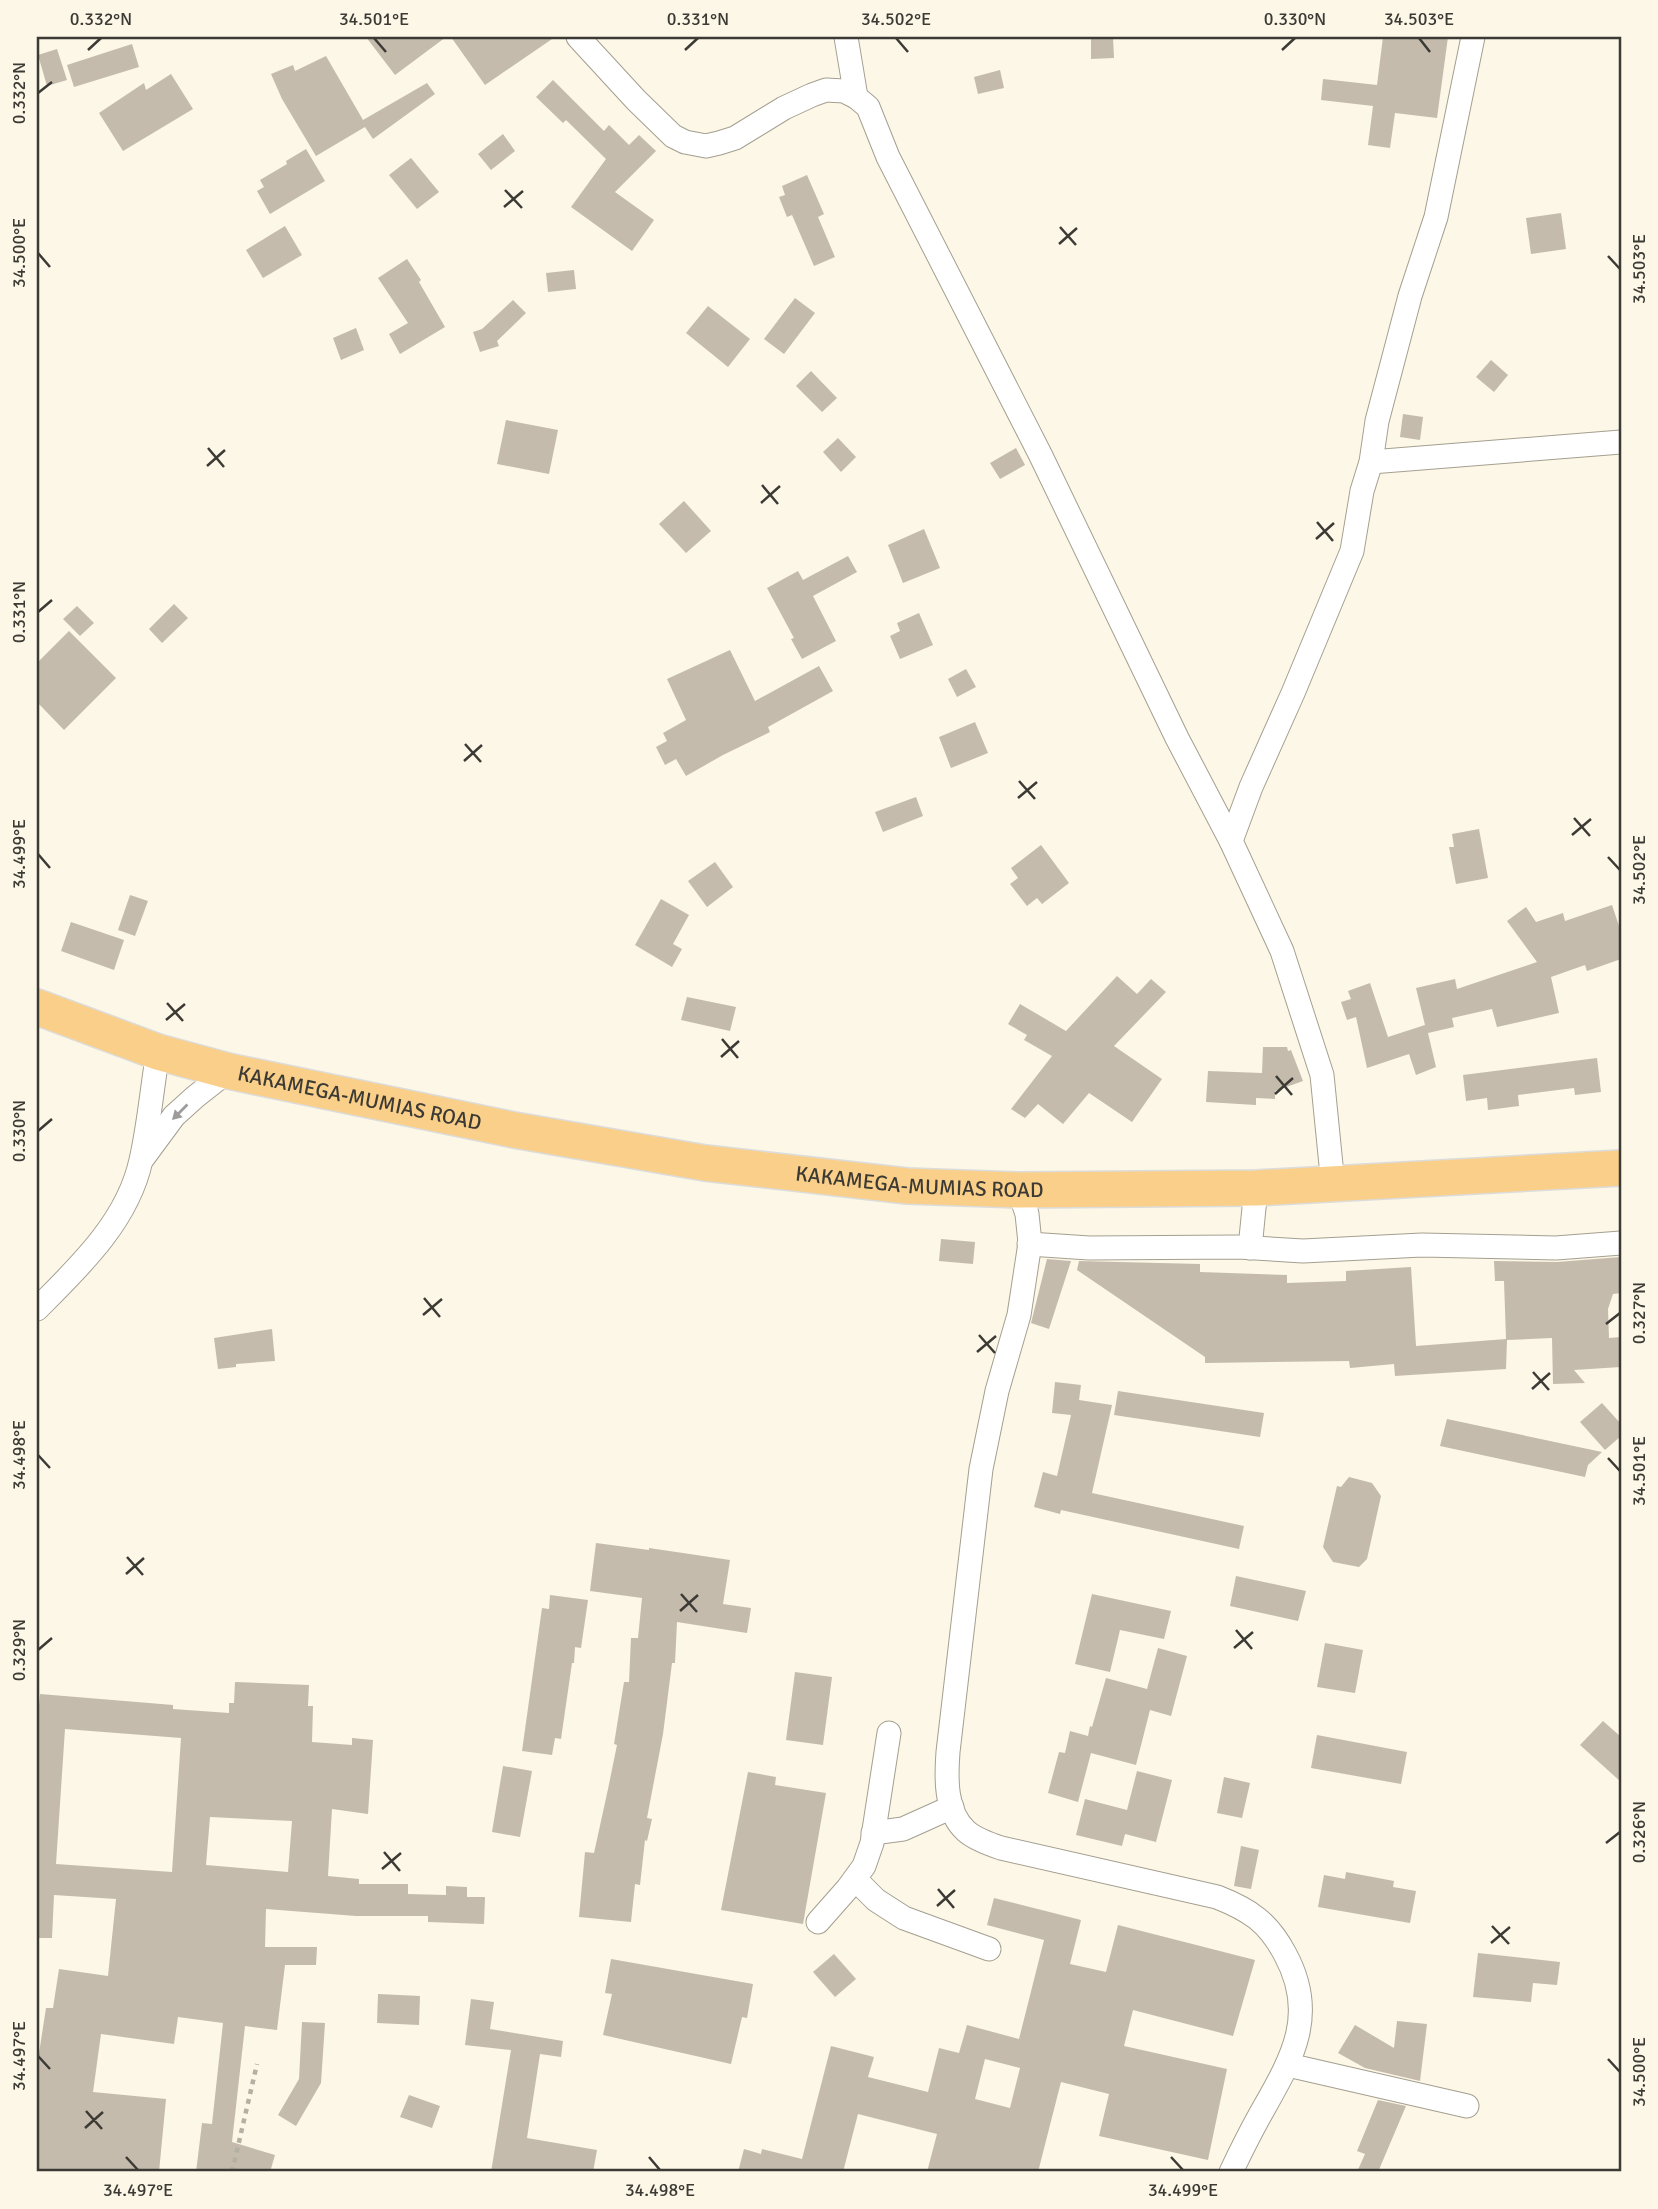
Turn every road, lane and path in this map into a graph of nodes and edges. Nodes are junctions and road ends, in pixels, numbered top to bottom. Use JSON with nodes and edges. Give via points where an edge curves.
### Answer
{"nodes":[{"id":1,"x":578,"y":37,"type":"edge"},
{"id":2,"x":846,"y":37,"type":"edge"},
{"id":3,"x":1473,"y":37,"type":"edge"},
{"id":4,"x":856,"y":97,"type":"junction"},
{"id":5,"x":1621,"y":442,"type":"edge"},
{"id":6,"x":1371,"y":462,"type":"junction"},
{"id":7,"x":1231,"y":841,"type":"junction"},
{"id":8,"x":37,"y":1007,"type":"edge"},
{"id":9,"x":158,"y":1052,"type":"junction"},
{"id":10,"x":228,"y":1071,"type":"junction"},
{"id":11,"x":141,"y":1161,"type":"junction"},
{"id":12,"x":1621,"y":1168,"type":"edge"},
{"id":13,"x":1333,"y":1185,"type":"junction"},
{"id":14,"x":1256,"y":1188,"type":"junction"},
{"id":15,"x":1018,"y":1190,"type":"junction"},
{"id":16,"x":1621,"y":1243,"type":"edge"},
{"id":17,"x":1029,"y":1244,"type":"junction"},
{"id":18,"x":1250,"y":1248,"type":"junction"},
{"id":19,"x":37,"y":1309,"type":"edge"},
{"id":20,"x":889,"y":1733,"type":"dead end"},
{"id":21,"x":952,"y":1807,"type":"junction"},
{"id":22,"x":873,"y":1833,"type":"junction"},
{"id":23,"x":855,"y":1879,"type":"junction"},
{"id":24,"x":818,"y":1922,"type":"dead end"},
{"id":25,"x":989,"y":1949,"type":"dead end"},
{"id":26,"x":257,"y":2064,"type":"dead end"},
{"id":27,"x":1289,"y":2065,"type":"junction"},
{"id":28,"x":1467,"y":2106,"type":"dead end"},
{"id":29,"x":232,"y":2172,"type":"edge"},
{"id":30,"x":1231,"y":2172,"type":"edge"}],
"edges":[{"from":1,"to":4,"type":"street","via":[[673,136],[695,145],[735,138],[784,108],[826,90]]},
{"from":2,"to":4,"type":"street"},
{"from":3,"to":6,"type":"street","via":[[1436,217],[1410,296],[1377,421]]},
{"from":4,"to":7,"type":"street","via":[[868,107],[888,157]]},
{"from":5,"to":6,"type":"street"},
{"from":6,"to":7,"type":"street","via":[[1352,551]]},
{"from":7,"to":13,"type":"street","via":[[1282,951],[1322,1075]]},
{"from":8,"to":9,"type":"highway","name":"KAKAMEGA-MUMIAS ROAD"},
{"from":9,"to":10,"type":"highway","name":"KAKAMEGA-MUMIAS ROAD"},
{"from":9,"to":11,"type":"street"},
{"from":10,"to":11,"type":"street","one_way":true,"via":[[174,1116]]},
{"from":10,"to":15,"type":"highway","name":"KAKAMEGA-MUMIAS ROAD","via":[[705,1163],[907,1186]]},
{"from":11,"to":19,"type":"street","via":[[108,1230],[88,1258]]},
{"from":12,"to":13,"type":"highway","name":"KAKAMEGA-MUMIAS ROAD"},
{"from":13,"to":14,"type":"highway","name":"KAKAMEGA-MUMIAS ROAD"},
{"from":14,"to":15,"type":"highway","name":"KAKAMEGA-MUMIAS ROAD"},
{"from":14,"to":18,"type":"street"},
{"from":15,"to":17,"type":"street","via":[[1027,1214]]},
{"from":16,"to":18,"type":"street","via":[[1556,1248]]},
{"from":17,"to":18,"type":"street"},
{"from":17,"to":21,"type":"street","via":[[1019,1315],[981,1469],[948,1752],[946,1778]]},
{"from":20,"to":22,"type":"street"},
{"from":21,"to":22,"type":"street","via":[[903,1829]]},
{"from":21,"to":27,"type":"street","via":[[966,1831],[1001,1848],[1217,1897],[1254,1915],[1279,1942],[1295,1976],[1301,2021]]},
{"from":22,"to":23,"type":"street","via":[[864,1866]]},
{"from":23,"to":24,"type":"street"},
{"from":23,"to":25,"type":"street","via":[[904,1918]]},
{"from":26,"to":29,"type":"path"},
{"from":27,"to":28,"type":"street"},
{"from":27,"to":30,"type":"street"}]}
